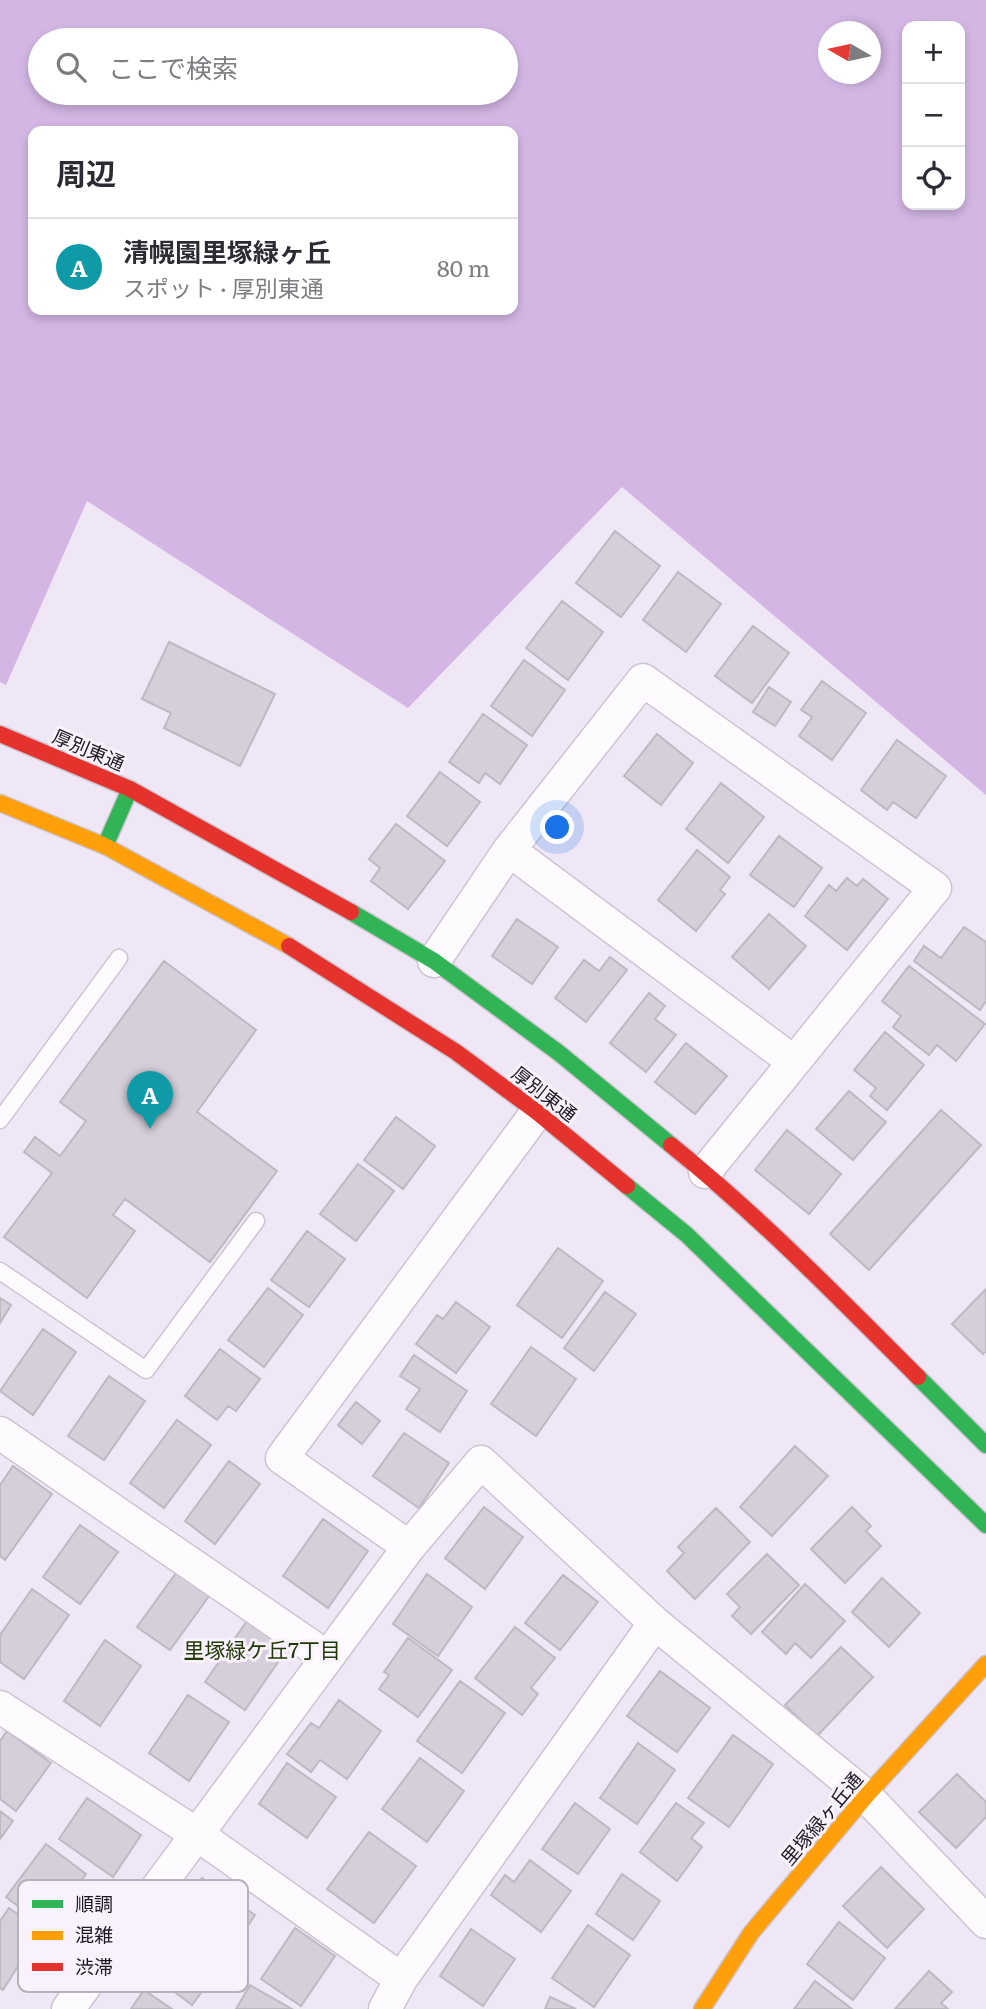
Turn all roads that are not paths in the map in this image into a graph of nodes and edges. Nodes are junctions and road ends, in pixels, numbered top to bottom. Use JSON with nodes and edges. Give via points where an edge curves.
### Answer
{"nodes":[{"id":1,"x":0,"y":734,"type":"edge"},
{"id":2,"x":130,"y":789,"type":"junction"},
{"id":3,"x":0,"y":803,"type":"edge"},
{"id":4,"x":106,"y":846,"type":"junction"},
{"id":5,"x":509,"y":850,"type":"junction"},
{"id":6,"x":119,"y":958,"type":"dead end"},
{"id":7,"x":434,"y":961,"type":"junction"},
{"id":8,"x":794,"y":1062,"type":"junction"},
{"id":9,"x":537,"y":1112,"type":"junction"},
{"id":10,"x":0,"y":1120,"type":"edge"},
{"id":11,"x":705,"y":1172,"type":"junction"},
{"id":12,"x":256,"y":1221,"type":"dead end"},
{"id":13,"x":0,"y":1271,"type":"edge"},
{"id":14,"x":0,"y":1433,"type":"edge"},
{"id":15,"x":983,"y":1435,"type":"edge"},
{"id":16,"x":986,"y":1525,"type":"edge"},
{"id":17,"x":409,"y":1547,"type":"junction"},
{"id":18,"x":655,"y":1623,"type":"junction"},
{"id":19,"x":327,"y":1657,"type":"junction"},
{"id":20,"x":986,"y":1664,"type":"edge"},
{"id":21,"x":0,"y":1707,"type":"edge"},
{"id":22,"x":866,"y":1796,"type":"junction"},
{"id":23,"x":198,"y":1835,"type":"junction"},
{"id":24,"x":164,"y":1880,"type":"edge"},
{"id":25,"x":986,"y":1922,"type":"edge"},
{"id":26,"x":401,"y":1979,"type":"junction"},
{"id":27,"x":81,"y":1992,"type":"edge"},
{"id":28,"x":68,"y":2009,"type":"edge"},
{"id":29,"x":385,"y":2009,"type":"edge"},
{"id":30,"x":702,"y":2009,"type":"edge"}],
"edges":[{"from":1,"to":2,"type":"street","name":"厚別東通"},
{"from":2,"to":4,"type":"street"},
{"from":2,"to":7,"type":"street","name":"厚別東通"},
{"from":3,"to":4,"type":"street","name":"厚別東通"},
{"from":4,"to":9,"type":"street","name":"厚別東通","via":[[300,952],[456,1052]]},
{"from":5,"to":7,"type":"street"},
{"from":5,"to":8,"type":"street"},
{"from":5,"to":8,"type":"street","via":[[643,680],[935,888]]},
{"from":6,"to":10,"type":"lane"},
{"from":7,"to":11,"type":"street","name":"厚別東通","via":[[559,1053]]},
{"from":8,"to":11,"type":"street"},
{"from":9,"to":16,"type":"street","name":"厚別東通","via":[[687,1235]]},
{"from":9,"to":17,"type":"street","via":[[282,1458]]},
{"from":11,"to":15,"type":"street","name":"厚別東通"},
{"from":12,"to":13,"type":"lane","via":[[146,1370]]},
{"from":14,"to":19,"type":"street"},
{"from":17,"to":18,"type":"street","via":[[481,1462]]},
{"from":17,"to":19,"type":"street"},
{"from":18,"to":22,"type":"street"},
{"from":18,"to":26,"type":"street"},
{"from":19,"to":23,"type":"street"},
{"from":20,"to":22,"type":"street","name":"里塚緑ヶ丘通"},
{"from":21,"to":23,"type":"street"},
{"from":22,"to":25,"type":"street"},
{"from":22,"to":30,"type":"street","name":"里塚緑ヶ丘通","via":[[751,1933]]},
{"from":23,"to":24,"type":"street"},
{"from":23,"to":26,"type":"street"},
{"from":26,"to":29,"type":"street"},
{"from":27,"to":28,"type":"street"}]}
